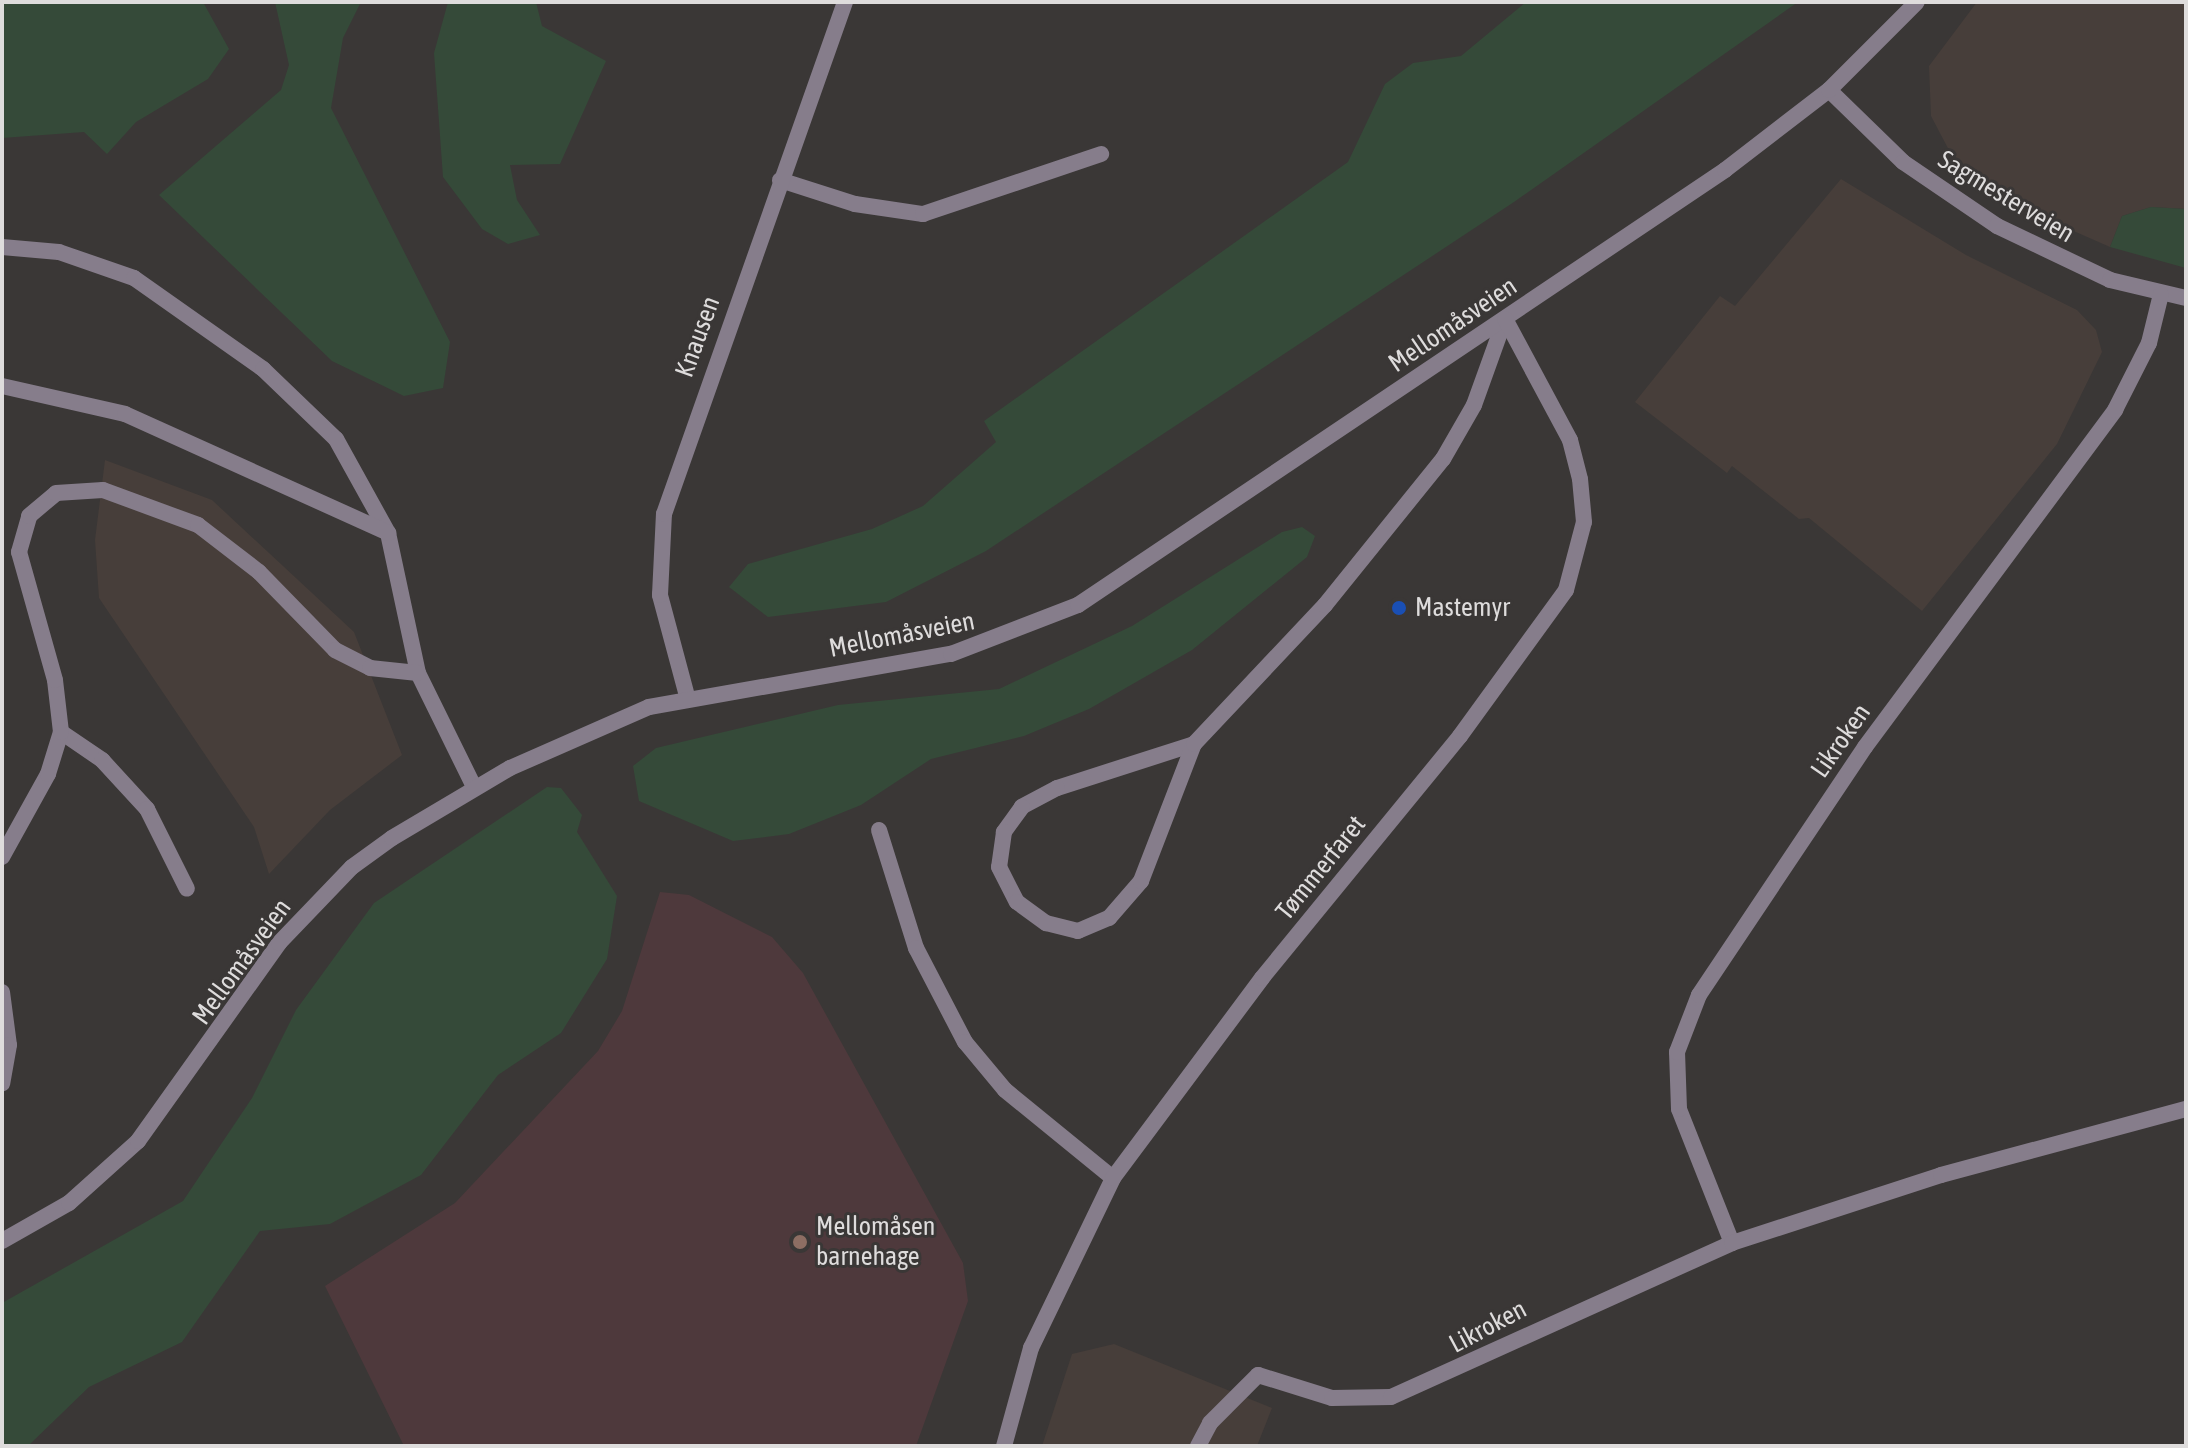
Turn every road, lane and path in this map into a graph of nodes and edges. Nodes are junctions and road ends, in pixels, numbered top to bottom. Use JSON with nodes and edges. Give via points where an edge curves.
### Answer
{"nodes":[{"id":1,"x":845,"y":2,"type":"edge"},
{"id":2,"x":1917,"y":2,"type":"edge"},
{"id":3,"x":1829,"y":90,"type":"junction"},
{"id":4,"x":1101,"y":154,"type":"dead end"},
{"id":5,"x":780,"y":180,"type":"junction"},
{"id":6,"x":2,"y":247,"type":"edge"},
{"id":7,"x":2161,"y":294,"type":"junction"},
{"id":8,"x":2186,"y":298,"type":"edge"},
{"id":9,"x":1505,"y":319,"type":"junction"},
{"id":10,"x":2,"y":386,"type":"edge"},
{"id":11,"x":388,"y":533,"type":"junction"},
{"id":12,"x":418,"y":673,"type":"junction"},
{"id":13,"x":687,"y":696,"type":"junction"},
{"id":14,"x":61,"y":732,"type":"junction"},
{"id":15,"x":1194,"y":744,"type":"junction"},
{"id":16,"x":474,"y":787,"type":"junction"},
{"id":17,"x":879,"y":830,"type":"dead end"},
{"id":18,"x":2,"y":857,"type":"edge"},
{"id":19,"x":187,"y":889,"type":"dead end"},
{"id":20,"x":2,"y":992,"type":"edge"},
{"id":21,"x":2,"y":1083,"type":"edge"},
{"id":22,"x":2186,"y":1109,"type":"edge"},
{"id":23,"x":1113,"y":1178,"type":"junction"},
{"id":24,"x":2,"y":1241,"type":"edge"},
{"id":25,"x":1732,"y":1243,"type":"junction"},
{"id":26,"x":1004,"y":1446,"type":"edge"},
{"id":27,"x":1198,"y":1446,"type":"edge"}],
"edges":[{"from":1,"to":5,"type":"street","name":"Knausen"},
{"from":2,"to":3,"type":"street","name":"Mellomåsveien"},
{"from":3,"to":7,"type":"street","name":"Sagmesterveien","via":[[1903,162],[1997,226],[2061,260]]},
{"from":3,"to":9,"type":"street","name":"Mellomåsveien"},
{"from":4,"to":5,"type":"street","via":[[923,214],[855,204]]},
{"from":5,"to":13,"type":"street","name":"Knausen","via":[[664,514],[660,595]]},
{"from":6,"to":11,"type":"street","via":[[98,262],[208,325],[336,439]]},
{"from":7,"to":8,"type":"street","name":"Sagmesterveien"},
{"from":7,"to":25,"type":"street","name":"Likroken","via":[[2149,343],[2115,410],[1865,747],[1699,995],[1677,1052],[1679,1109]]},
{"from":9,"to":13,"type":"street","name":"Mellomåsveien","via":[[1199,528],[1034,626],[907,664]]},
{"from":9,"to":15,"type":"street","via":[[1474,405],[1443,459],[1325,605]]},
{"from":9,"to":23,"type":"street","name":"Tømmerfaret","via":[[1570,440],[1580,479],[1584,522],[1566,590],[1460,736],[1262,978]]},
{"from":10,"to":11,"type":"street","via":[[139,419]]},
{"from":11,"to":12,"type":"street"},
{"from":12,"to":14,"type":"street","via":[[370,668],[335,650],[259,572],[198,525],[103,490],[76,489],[40,505],[20,534],[22,578],[55,680]]},
{"from":12,"to":16,"type":"street"},
{"from":13,"to":16,"type":"street","name":"Mellomåsveien","via":[[611,722]]},
{"from":14,"to":18,"type":"street","via":[[48,774]]},
{"from":14,"to":19,"type":"street","via":[[102,760],[147,809]]},
{"from":15,"to":15,"type":"street","via":[[1057,788],[1022,807],[1004,832],[999,867],[1017,902],[1046,923],[1078,931],[1109,918],[1141,881]]},
{"from":16,"to":24,"type":"street","name":"Mellomåsveien","via":[[352,867],[279,943],[138,1141],[69,1203]]},
{"from":17,"to":23,"type":"street","via":[[916,948],[965,1042],[1005,1090]]},
{"from":20,"to":21,"type":"street","via":[[9,1045]]},
{"from":22,"to":25,"type":"street","name":"Likroken","via":[[1941,1175]]},
{"from":23,"to":26,"type":"street","name":"Tømmerfaret","via":[[1042,1321]]},
{"from":25,"to":27,"type":"street","name":"Likroken","via":[[1391,1397],[1332,1398],[1258,1375],[1210,1423]]}]}
